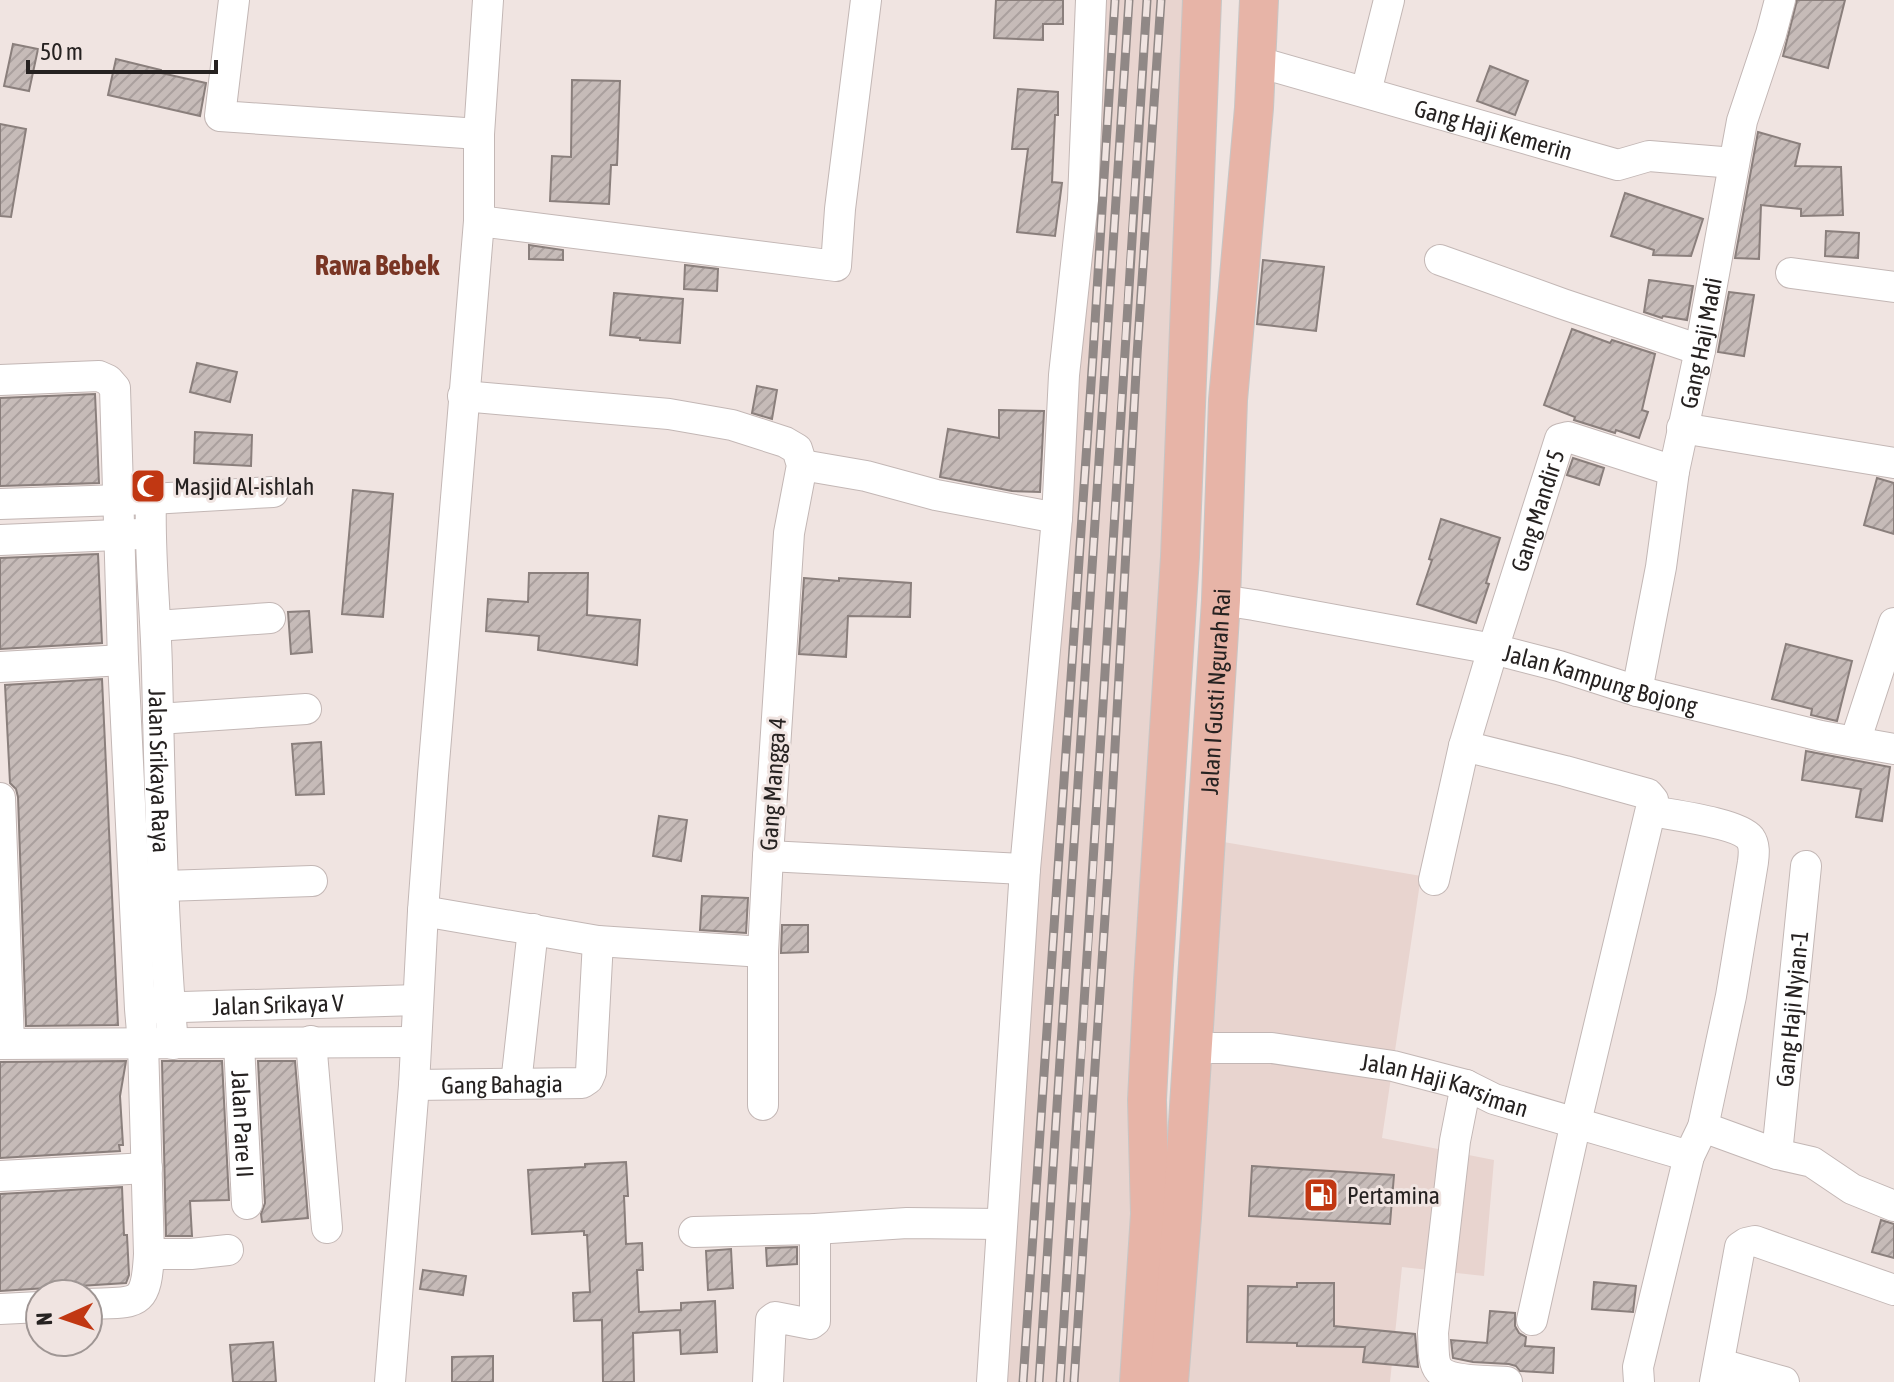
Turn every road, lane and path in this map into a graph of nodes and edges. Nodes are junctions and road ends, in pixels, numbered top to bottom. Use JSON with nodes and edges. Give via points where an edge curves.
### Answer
{"nodes":[{"id":1,"x":234,"y":0,"type":"edge"},
{"id":2,"x":488,"y":0,"type":"edge"},
{"id":3,"x":866,"y":0,"type":"edge"},
{"id":4,"x":1091,"y":0,"type":"edge"},
{"id":5,"x":1259,"y":0,"type":"edge"},
{"id":6,"x":1389,"y":0,"type":"edge"},
{"id":7,"x":1780,"y":0,"type":"edge"},
{"id":8,"x":1201,"y":13,"type":"edge"},
{"id":9,"x":1255,"y":61,"type":"junction"},
{"id":10,"x":1366,"y":92,"type":"junction"},
{"id":11,"x":479,"y":134,"type":"junction"},
{"id":12,"x":1734,"y":163,"type":"junction"},
{"id":13,"x":479,"y":221,"type":"junction"},
{"id":14,"x":1440,"y":260,"type":"dead end"},
{"id":15,"x":1791,"y":273,"type":"dead end"},
{"id":16,"x":1894,"y":287,"type":"edge"},
{"id":17,"x":1700,"y":350,"type":"junction"},
{"id":18,"x":0,"y":380,"type":"edge"},
{"id":19,"x":463,"y":396,"type":"junction"},
{"id":20,"x":1682,"y":428,"type":"junction"},
{"id":21,"x":1894,"y":463,"type":"edge"},
{"id":22,"x":802,"y":465,"type":"junction"},
{"id":23,"x":1674,"y":471,"type":"junction"},
{"id":24,"x":273,"y":492,"type":"dead end"},
{"id":25,"x":118,"y":499,"type":"junction"},
{"id":26,"x":151,"y":499,"type":"junction"},
{"id":27,"x":0,"y":504,"type":"edge"},
{"id":28,"x":1057,"y":518,"type":"junction"},
{"id":29,"x":150,"y":533,"type":"junction"},
{"id":30,"x":119,"y":535,"type":"junction"},
{"id":31,"x":0,"y":540,"type":"edge"},
{"id":32,"x":1221,"y":600,"type":"junction"},
{"id":33,"x":270,"y":618,"type":"dead end"},
{"id":34,"x":1894,"y":623,"type":"edge"},
{"id":35,"x":156,"y":626,"type":"junction"},
{"id":36,"x":1493,"y":649,"type":"junction"},
{"id":37,"x":123,"y":660,"type":"junction"},
{"id":38,"x":0,"y":667,"type":"edge"},
{"id":39,"x":1637,"y":691,"type":"junction"},
{"id":40,"x":306,"y":709,"type":"dead end"},
{"id":41,"x":158,"y":719,"type":"junction"},
{"id":42,"x":1855,"y":742,"type":"junction"},
{"id":43,"x":1464,"y":746,"type":"junction"},
{"id":44,"x":1894,"y":749,"type":"edge"},
{"id":45,"x":0,"y":798,"type":"edge"},
{"id":46,"x":1652,"y":811,"type":"junction"},
{"id":47,"x":768,"y":856,"type":"junction"},
{"id":48,"x":1806,"y":866,"type":"dead end"},
{"id":49,"x":1025,"y":869,"type":"junction"},
{"id":50,"x":1434,"y":880,"type":"dead end"},
{"id":51,"x":312,"y":881,"type":"dead end"},
{"id":52,"x":164,"y":886,"type":"junction"},
{"id":53,"x":423,"y":911,"type":"junction"},
{"id":54,"x":533,"y":929,"type":"junction"},
{"id":55,"x":598,"y":941,"type":"junction"},
{"id":56,"x":763,"y":952,"type":"junction"},
{"id":57,"x":418,"y":1000,"type":"junction"},
{"id":58,"x":170,"y":1006,"type":"junction"},
{"id":59,"x":140,"y":1009,"type":"junction"},
{"id":60,"x":311,"y":1041,"type":"junction"},
{"id":61,"x":415,"y":1042,"type":"junction"},
{"id":62,"x":5,"y":1044,"type":"edge"},
{"id":63,"x":158,"y":1044,"type":"junction"},
{"id":64,"x":239,"y":1044,"type":"junction"},
{"id":65,"x":1193,"y":1048,"type":"junction"},
{"id":66,"x":516,"y":1084,"type":"junction"},
{"id":67,"x":414,"y":1085,"type":"junction"},
{"id":68,"x":1466,"y":1085,"type":"junction"},
{"id":69,"x":763,"y":1105,"type":"dead end"},
{"id":70,"x":1576,"y":1122,"type":"junction"},
{"id":71,"x":1703,"y":1127,"type":"junction"},
{"id":72,"x":1777,"y":1154,"type":"junction"},
{"id":73,"x":1689,"y":1156,"type":"junction"},
{"id":74,"x":147,"y":1168,"type":"junction"},
{"id":75,"x":0,"y":1176,"type":"edge"},
{"id":76,"x":247,"y":1204,"type":"dead end"},
{"id":77,"x":1894,"y":1206,"type":"edge"},
{"id":78,"x":1001,"y":1224,"type":"junction"},
{"id":79,"x":327,"y":1228,"type":"dead end"},
{"id":80,"x":815,"y":1229,"type":"junction"},
{"id":81,"x":694,"y":1232,"type":"dead end"},
{"id":82,"x":228,"y":1250,"type":"dead end"},
{"id":83,"x":149,"y":1254,"type":"junction"},
{"id":84,"x":1894,"y":1290,"type":"edge"},
{"id":85,"x":104,"y":1303,"type":"edge"},
{"id":86,"x":24,"y":1308,"type":"edge"},
{"id":87,"x":0,"y":1309,"type":"edge"},
{"id":88,"x":1532,"y":1320,"type":"dead end"},
{"id":89,"x":1718,"y":1373,"type":"edge"},
{"id":90,"x":390,"y":1382,"type":"edge"},
{"id":91,"x":768,"y":1382,"type":"edge"},
{"id":92,"x":992,"y":1382,"type":"edge"},
{"id":93,"x":1139,"y":1382,"type":"edge"},
{"id":94,"x":1169,"y":1382,"type":"edge"},
{"id":95,"x":1507,"y":1382,"type":"edge"},
{"id":96,"x":1639,"y":1382,"type":"edge"},
{"id":97,"x":1784,"y":1382,"type":"edge"}],
"edges":[{"from":1,"to":11,"type":"street","via":[[220,116]]},
{"from":2,"to":11,"type":"street"},
{"from":3,"to":13,"type":"street","via":[[836,266]]},
{"from":4,"to":28,"type":"street","via":[[1083,200],[1064,375]]},
{"from":5,"to":9,"type":"main road","name":"Jalan I Gusti Ngurah Rai"},
{"from":6,"to":10,"type":"street"},
{"from":7,"to":12,"type":"street","name":"Gang Haji Madi"},
{"from":8,"to":9,"type":"main road"},
{"from":8,"to":93,"type":"main road","name":"Jalan I Gusti Ngurah Rai","via":[[1180,557],[1148,1085],[1150,1214]]},
{"from":9,"to":10,"type":"street","name":"Gang Haji Kemerin"},
{"from":9,"to":32,"type":"main road","name":"Jalan I Gusti Ngurah Rai","via":[[1228,400]]},
{"from":10,"to":12,"type":"street","name":"Gang Haji Kemerin","via":[[1618,165],[1649,156]]},
{"from":11,"to":13,"type":"street"},
{"from":12,"to":17,"type":"street","name":"Gang Haji Madi"},
{"from":13,"to":19,"type":"street"},
{"from":14,"to":17,"type":"street"},
{"from":15,"to":16,"type":"street"},
{"from":17,"to":20,"type":"street","name":"Gang Haji Madi"},
{"from":18,"to":25,"type":"street","name":"Jalan Srikaya Raya","via":[[108,380],[115,388]]},
{"from":19,"to":22,"type":"street","via":[[669,414],[732,425],[785,442],[797,449]]},
{"from":19,"to":53,"type":"street"},
{"from":20,"to":21,"type":"street"},
{"from":20,"to":23,"type":"street","name":"Gang Haji Madi"},
{"from":22,"to":28,"type":"street"},
{"from":22,"to":47,"type":"street","name":"Gang Mangga 4","via":[[789,533]]},
{"from":23,"to":36,"type":"street","name":"Gang Mandir 5","via":[[1568,437],[1560,439]]},
{"from":23,"to":39,"type":"street","name":"Gang Haji Madi"},
{"from":24,"to":26,"type":"street"},
{"from":25,"to":26,"type":"street"},
{"from":25,"to":27,"type":"street"},
{"from":25,"to":30,"type":"street","name":"Jalan Srikaya Raya"},
{"from":26,"to":29,"type":"street","name":"Jalan Srikaya Raya"},
{"from":28,"to":49,"type":"street"},
{"from":29,"to":30,"type":"street"},
{"from":29,"to":35,"type":"street","name":"Jalan Srikaya Raya"},
{"from":30,"to":31,"type":"street"},
{"from":30,"to":37,"type":"street","name":"Jalan Srikaya Raya"},
{"from":32,"to":36,"type":"street","name":"Jalan Kampung Bojong"},
{"from":32,"to":65,"type":"main road","name":"Jalan I Gusti Ngurah Rai"},
{"from":33,"to":35,"type":"street"},
{"from":34,"to":42,"type":"street"},
{"from":35,"to":41,"type":"street","name":"Jalan Srikaya Raya"},
{"from":36,"to":39,"type":"street","name":"Jalan Kampung Bojong"},
{"from":36,"to":43,"type":"street"},
{"from":37,"to":38,"type":"street"},
{"from":37,"to":59,"type":"street","name":"Jalan Srikaya Raya"},
{"from":39,"to":42,"type":"street","name":"Jalan Kampung Bojong"},
{"from":40,"to":41,"type":"street"},
{"from":41,"to":52,"type":"street","name":"Jalan Srikaya Raya"},
{"from":42,"to":44,"type":"street","name":"Jalan Kampung Bojong"},
{"from":43,"to":46,"type":"street","via":[[1648,794]]},
{"from":43,"to":50,"type":"street"},
{"from":45,"to":62,"type":"street"},
{"from":46,"to":70,"type":"street"},
{"from":46,"to":71,"type":"street","via":[[1741,831],[1754,849]]},
{"from":47,"to":49,"type":"street"},
{"from":47,"to":56,"type":"street","name":"Gang Mangga 4"},
{"from":48,"to":72,"type":"street","name":"Gang Haji Nyian-1"},
{"from":49,"to":78,"type":"street"},
{"from":51,"to":52,"type":"street"},
{"from":52,"to":58,"type":"street","name":"Jalan Srikaya Raya"},
{"from":53,"to":54,"type":"street"},
{"from":53,"to":57,"type":"street"},
{"from":54,"to":55,"type":"street"},
{"from":54,"to":66,"type":"street"},
{"from":55,"to":56,"type":"street"},
{"from":55,"to":66,"type":"street","name":"Gang Bahagia","via":[[588,1079]]},
{"from":56,"to":69,"type":"street","name":"Gang Mangga 4"},
{"from":57,"to":58,"type":"street","name":"Jalan Srikaya V"},
{"from":57,"to":61,"type":"street"},
{"from":58,"to":59,"type":"street","name":"Jalan Srikaya V"},
{"from":58,"to":63,"type":"street","name":"Jalan Srikaya Raya"},
{"from":59,"to":63,"type":"street","name":"Jalan Srikaya Raya"},
{"from":60,"to":61,"type":"street","name":"Jalan Srikaya V"},
{"from":60,"to":64,"type":"street","name":"Jalan Srikaya V"},
{"from":60,"to":79,"type":"street"},
{"from":61,"to":67,"type":"street"},
{"from":62,"to":63,"type":"street","name":"Jalan Srikaya V"},
{"from":63,"to":64,"type":"street","name":"Jalan Srikaya V"},
{"from":63,"to":74,"type":"street"},
{"from":64,"to":76,"type":"street","name":"Jalan Pare II"},
{"from":65,"to":68,"type":"street","name":"Jalan Haji Karsiman","via":[[1272,1048],[1393,1066]]},
{"from":65,"to":94,"type":"main road","name":"Jalan I Gusti Ngurah Rai"},
{"from":66,"to":67,"type":"street","name":"Gang Bahagia"},
{"from":67,"to":90,"type":"street"},
{"from":68,"to":70,"type":"street","name":"Jalan Haji Karsiman","via":[[1494,1099]]},
{"from":68,"to":95,"type":"street","via":[[1433,1333],[1436,1363],[1455,1379]]},
{"from":70,"to":73,"type":"street","name":"Jalan Haji Karsiman"},
{"from":70,"to":88,"type":"street"},
{"from":71,"to":72,"type":"street"},
{"from":71,"to":73,"type":"street"},
{"from":72,"to":77,"type":"street","via":[[1812,1162],[1852,1189]]},
{"from":73,"to":96,"type":"street","via":[[1638,1367]]},
{"from":74,"to":75,"type":"street"},
{"from":74,"to":83,"type":"street"},
{"from":78,"to":80,"type":"street"},
{"from":78,"to":92,"type":"street"},
{"from":80,"to":81,"type":"street"},
{"from":80,"to":91,"type":"street","via":[[815,1321],[771,1320]]},
{"from":82,"to":83,"type":"street"},
{"from":83,"to":85,"type":"street","via":[[144,1292],[134,1300]]},
{"from":84,"to":89,"type":"street","via":[[1755,1241],[1746,1243],[1740,1247]]},
{"from":86,"to":87,"type":"street"},
{"from":89,"to":97,"type":"street"}]}
